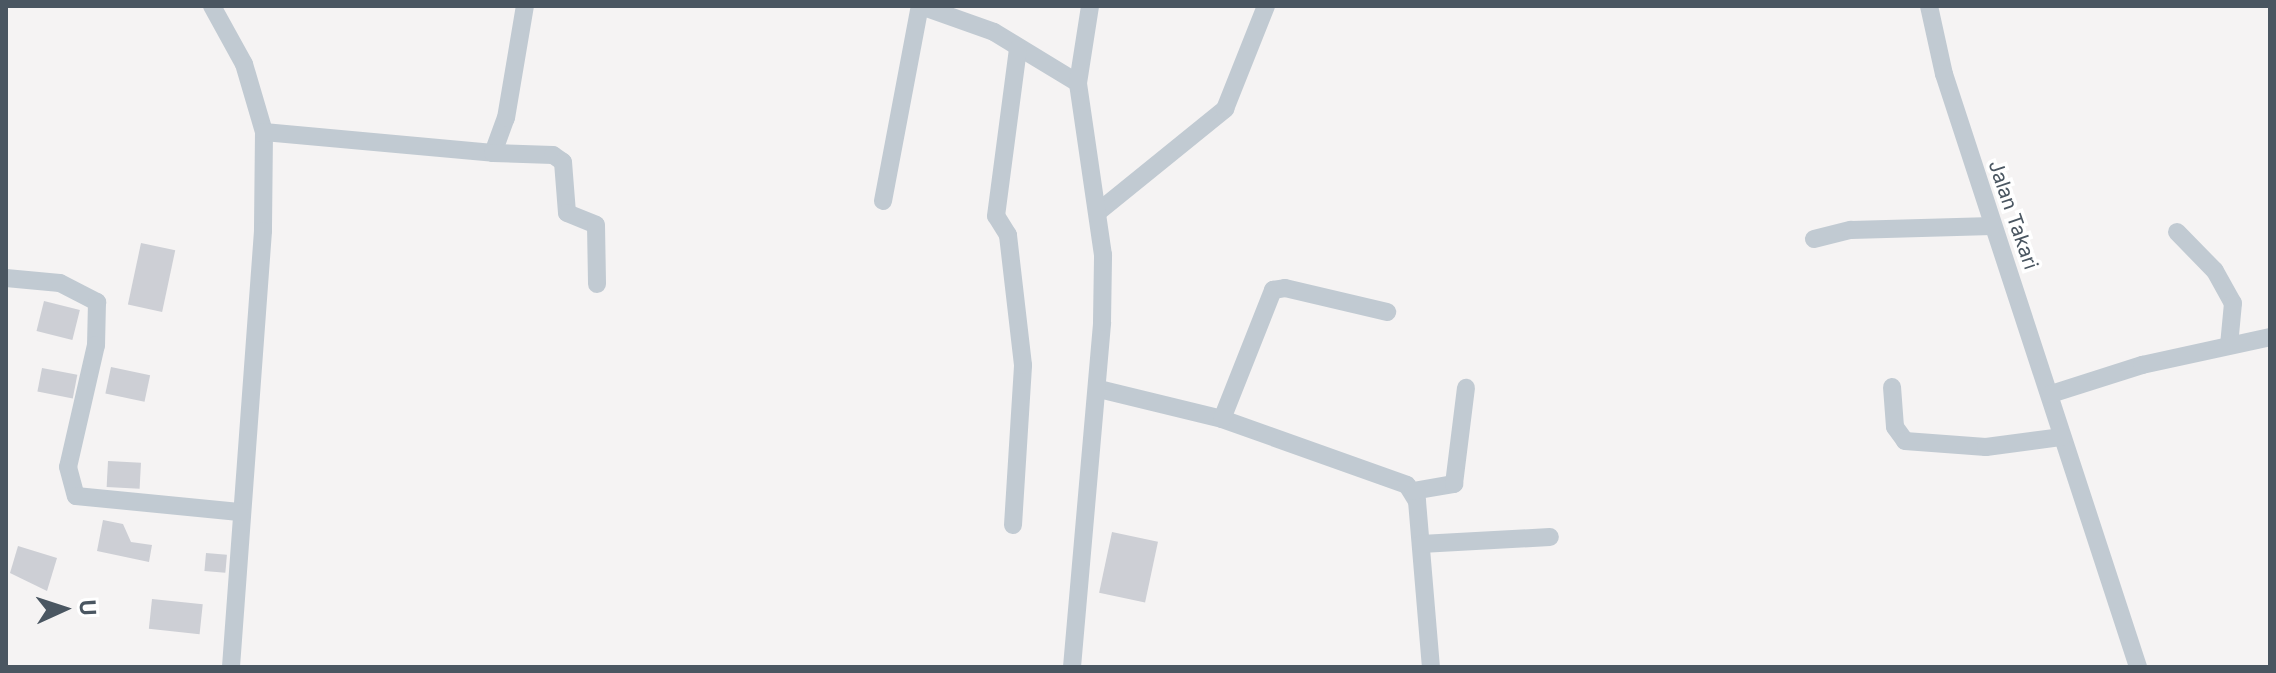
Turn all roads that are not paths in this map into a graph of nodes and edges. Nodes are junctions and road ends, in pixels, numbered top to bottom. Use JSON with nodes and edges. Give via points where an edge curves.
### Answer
{"nodes":[{"id":1,"x":212,"y":6,"type":"edge"},
{"id":2,"x":525,"y":6,"type":"edge"},
{"id":3,"x":921,"y":6,"type":"edge"},
{"id":4,"x":1090,"y":6,"type":"edge"},
{"id":5,"x":1266,"y":6,"type":"edge"},
{"id":6,"x":1929,"y":6,"type":"edge"},
{"id":7,"x":1018,"y":48,"type":"junction"},
{"id":8,"x":1078,"y":83,"type":"junction"},
{"id":9,"x":264,"y":132,"type":"junction"},
{"id":10,"x":493,"y":153,"type":"junction"},
{"id":11,"x":883,"y":201,"type":"dead end"},
{"id":12,"x":1098,"y":212,"type":"junction"},
{"id":13,"x":1992,"y":226,"type":"junction"},
{"id":14,"x":2177,"y":232,"type":"dead end"},
{"id":15,"x":1814,"y":239,"type":"dead end"},
{"id":16,"x":6,"y":278,"type":"edge"},
{"id":17,"x":597,"y":284,"type":"dead end"},
{"id":18,"x":1387,"y":312,"type":"dead end"},
{"id":19,"x":2270,"y":337,"type":"edge"},
{"id":20,"x":2229,"y":345,"type":"junction"},
{"id":21,"x":1892,"y":387,"type":"dead end"},
{"id":22,"x":1466,"y":388,"type":"dead end"},
{"id":23,"x":1099,"y":389,"type":"junction"},
{"id":24,"x":2051,"y":394,"type":"junction"},
{"id":25,"x":1222,"y":419,"type":"junction"},
{"id":26,"x":2062,"y":437,"type":"junction"},
{"id":27,"x":1413,"y":491,"type":"junction"},
{"id":28,"x":239,"y":512,"type":"junction"},
{"id":29,"x":1013,"y":525,"type":"dead end"},
{"id":30,"x":1550,"y":537,"type":"dead end"},
{"id":31,"x":1421,"y":544,"type":"junction"},
{"id":32,"x":231,"y":667,"type":"edge"},
{"id":33,"x":1072,"y":667,"type":"edge"},
{"id":34,"x":1431,"y":667,"type":"edge"},
{"id":35,"x":2138,"y":667,"type":"edge"}],
"edges":[{"from":1,"to":9,"type":"street","via":[[244,64]]},
{"from":2,"to":10,"type":"street","via":[[506,118]]},
{"from":3,"to":7,"type":"street"},
{"from":3,"to":11,"type":"street"},
{"from":4,"to":8,"type":"street"},
{"from":5,"to":12,"type":"street","via":[[1225,109]]},
{"from":6,"to":13,"type":"street","name":"Jalan Takari"},
{"from":7,"to":8,"type":"street"},
{"from":7,"to":29,"type":"street","via":[[996,216],[1008,235],[1023,365]]},
{"from":8,"to":12,"type":"street"},
{"from":9,"to":10,"type":"street"},
{"from":9,"to":28,"type":"street","via":[[263,231]]},
{"from":10,"to":17,"type":"street","via":[[553,155],[563,162],[565,210],[596,225]]},
{"from":12,"to":23,"type":"street","via":[[1103,255]]},
{"from":13,"to":15,"type":"street","via":[[1851,230]]},
{"from":13,"to":24,"type":"street","name":"Jalan Takari"},
{"from":14,"to":20,"type":"street","via":[[2215,271],[2233,303]]},
{"from":16,"to":28,"type":"street","via":[[60,283],[97,302],[96,345],[68,467],[76,496]]},
{"from":18,"to":25,"type":"street","via":[[1273,290]]},
{"from":19,"to":20,"type":"street"},
{"from":20,"to":24,"type":"street"},
{"from":21,"to":26,"type":"street","via":[[1895,427],[1905,441],[1986,447]]},
{"from":22,"to":27,"type":"street","via":[[1454,484]]},
{"from":23,"to":25,"type":"street"},
{"from":23,"to":33,"type":"street"},
{"from":24,"to":26,"type":"street","name":"Jalan Takari"},
{"from":25,"to":27,"type":"street"},
{"from":26,"to":35,"type":"street","name":"Jalan Takari"},
{"from":27,"to":31,"type":"street"},
{"from":28,"to":32,"type":"street"},
{"from":30,"to":31,"type":"street"},
{"from":31,"to":34,"type":"street"}]}
